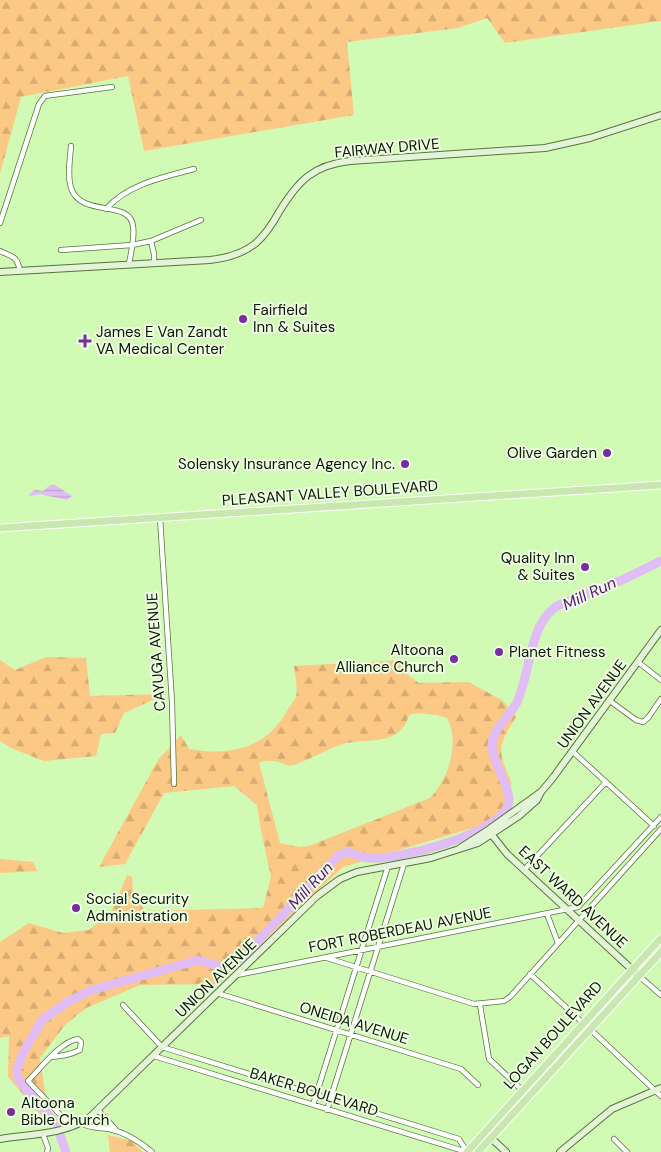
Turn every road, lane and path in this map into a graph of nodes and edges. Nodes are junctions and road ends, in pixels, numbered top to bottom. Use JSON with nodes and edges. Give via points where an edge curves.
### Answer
{"nodes":[{"id":1,"x":112,"y":87,"type":"dead end"},
{"id":2,"x":661,"y":115,"type":"edge"},
{"id":3,"x":70,"y":146,"type":"dead end"},
{"id":4,"x":194,"y":169,"type":"dead end"},
{"id":5,"x":106,"y":209,"type":"junction"},
{"id":6,"x":201,"y":220,"type":"dead end"},
{"id":7,"x":0,"y":223,"type":"edge"},
{"id":8,"x":151,"y":241,"type":"junction"},
{"id":9,"x":132,"y":245,"type":"junction"},
{"id":10,"x":61,"y":250,"type":"dead end"},
{"id":11,"x":0,"y":251,"type":"edge"},
{"id":12,"x":154,"y":263,"type":"junction"},
{"id":13,"x":129,"y":264,"type":"junction"},
{"id":14,"x":20,"y":271,"type":"junction"},
{"id":15,"x":0,"y":272,"type":"edge"},
{"id":16,"x":661,"y":486,"type":"edge"},
{"id":17,"x":160,"y":518,"type":"junction"},
{"id":18,"x":0,"y":528,"type":"edge"},
{"id":19,"x":661,"y":630,"type":"edge"},
{"id":20,"x":638,"y":662,"type":"junction"},
{"id":21,"x":661,"y":680,"type":"edge"},
{"id":22,"x":661,"y":699,"type":"edge"},
{"id":23,"x":610,"y":701,"type":"junction"},
{"id":24,"x":572,"y":751,"type":"junction"},
{"id":25,"x":606,"y":782,"type":"junction"},
{"id":26,"x":174,"y":784,"type":"dead end"},
{"id":27,"x":661,"y":817,"type":"edge"},
{"id":28,"x":653,"y":825,"type":"junction"},
{"id":29,"x":660,"y":830,"type":"edge"},
{"id":30,"x":490,"y":832,"type":"junction"},
{"id":31,"x":404,"y":864,"type":"junction"},
{"id":32,"x":388,"y":866,"type":"junction"},
{"id":33,"x":525,"y":870,"type":"junction"},
{"id":34,"x":568,"y":910,"type":"junction"},
{"id":35,"x":547,"y":914,"type":"junction"},
{"id":36,"x":579,"y":920,"type":"junction"},
{"id":37,"x":661,"y":938,"type":"edge"},
{"id":38,"x":558,"y":942,"type":"junction"},
{"id":39,"x":378,"y":947,"type":"junction"},
{"id":40,"x":362,"y":950,"type":"junction"},
{"id":41,"x":661,"y":952,"type":"edge"},
{"id":42,"x":325,"y":957,"type":"junction"},
{"id":43,"x":356,"y":967,"type":"junction"},
{"id":44,"x":632,"y":969,"type":"junction"},
{"id":45,"x":371,"y":972,"type":"junction"},
{"id":46,"x":530,"y":974,"type":"junction"},
{"id":47,"x":238,"y":975,"type":"junction"},
{"id":48,"x":639,"y":976,"type":"junction"},
{"id":49,"x":217,"y":994,"type":"junction"},
{"id":50,"x":661,"y":995,"type":"edge"},
{"id":51,"x":122,"y":1005,"type":"dead end"},
{"id":52,"x":480,"y":1005,"type":"junction"},
{"id":53,"x":583,"y":1023,"type":"junction"},
{"id":54,"x":590,"y":1029,"type":"junction"},
{"id":55,"x":337,"y":1031,"type":"junction"},
{"id":56,"x":351,"y":1035,"type":"junction"},
{"id":57,"x":162,"y":1048,"type":"junction"},
{"id":58,"x":154,"y":1056,"type":"junction"},
{"id":59,"x":51,"y":1058,"type":"junction"},
{"id":60,"x":478,"y":1085,"type":"dead end"},
{"id":61,"x":522,"y":1090,"type":"junction"},
{"id":62,"x":659,"y":1091,"type":"edge"},
{"id":63,"x":317,"y":1095,"type":"junction"},
{"id":64,"x":331,"y":1099,"type":"junction"},
{"id":65,"x":313,"y":1105,"type":"junction"},
{"id":66,"x":98,"y":1110,"type":"junction"},
{"id":67,"x":328,"y":1110,"type":"junction"},
{"id":68,"x":81,"y":1123,"type":"junction"},
{"id":69,"x":72,"y":1127,"type":"junction"},
{"id":70,"x":119,"y":1132,"type":"junction"},
{"id":71,"x":439,"y":1133,"type":"junction"},
{"id":72,"x":43,"y":1134,"type":"junction"},
{"id":73,"x":491,"y":1138,"type":"junction"},
{"id":74,"x":0,"y":1139,"type":"edge"},
{"id":75,"x":614,"y":1139,"type":"dead end"},
{"id":76,"x":436,"y":1143,"type":"junction"},
{"id":77,"x":46,"y":1152,"type":"edge"},
{"id":78,"x":152,"y":1152,"type":"edge"},
{"id":79,"x":467,"y":1152,"type":"edge"},
{"id":80,"x":478,"y":1152,"type":"edge"},
{"id":81,"x":506,"y":1152,"type":"edge"},
{"id":82,"x":560,"y":1152,"type":"edge"},
{"id":83,"x":627,"y":1152,"type":"edge"}],
"edges":[{"from":1,"to":7,"type":"street","via":[[42,98]]},
{"from":2,"to":12,"type":"street","name":"FAIRWAY DRIVE","via":[[590,138],[544,148],[350,161],[326,166],[301,181],[264,235],[244,251],[220,258]]},
{"from":3,"to":5,"type":"street","via":[[72,190],[89,206]]},
{"from":4,"to":5,"type":"street","via":[[151,180],[114,200]]},
{"from":5,"to":9,"type":"street","via":[[122,211],[130,217]]},
{"from":6,"to":8,"type":"street"},
{"from":8,"to":9,"type":"street"},
{"from":8,"to":12,"type":"street"},
{"from":9,"to":10,"type":"street"},
{"from":9,"to":13,"type":"street"},
{"from":11,"to":14,"type":"street","via":[[14,256]]},
{"from":12,"to":13,"type":"street","name":"FAIRWAY DRIVE"},
{"from":13,"to":14,"type":"street","name":"FAIRWAY DRIVE"},
{"from":14,"to":15,"type":"street","name":"FAIRWAY DRIVE"},
{"from":16,"to":17,"type":"main road","name":"PLEASANT VALLEY BOULEVARD"},
{"from":17,"to":18,"type":"main road","name":"PLEASANT VALLEY BOULEVARD"},
{"from":17,"to":26,"type":"street","name":"CAYUGA AVENUE"},
{"from":19,"to":20,"type":"street","name":"UNION AVENUE"},
{"from":20,"to":21,"type":"street"},
{"from":20,"to":23,"type":"street","name":"UNION AVENUE"},
{"from":22,"to":23,"type":"street","via":[[643,722]]},
{"from":23,"to":24,"type":"street","name":"UNION AVENUE"},
{"from":24,"to":25,"type":"street"},
{"from":24,"to":30,"type":"street","name":"UNION AVENUE","via":[[537,800]]},
{"from":25,"to":28,"type":"street"},
{"from":25,"to":33,"type":"street"},
{"from":27,"to":28,"type":"street"},
{"from":28,"to":29,"type":"street"},
{"from":28,"to":34,"type":"street","via":[[578,907]]},
{"from":29,"to":36,"type":"street"},
{"from":30,"to":31,"type":"street","name":"UNION AVENUE","via":[[478,843],[464,849]]},
{"from":30,"to":33,"type":"street","name":"EAST WARD AVENUE"},
{"from":31,"to":32,"type":"street","name":"UNION AVENUE"},
{"from":31,"to":39,"type":"street"},
{"from":32,"to":40,"type":"street"},
{"from":32,"to":47,"type":"street","name":"UNION AVENUE","via":[[356,872],[329,886]]},
{"from":33,"to":34,"type":"street","name":"EAST WARD AVENUE"},
{"from":34,"to":35,"type":"street","name":"FORT ROBERDEAU AVENUE"},
{"from":34,"to":36,"type":"street","name":"EAST WARD AVENUE"},
{"from":35,"to":38,"type":"street"},
{"from":35,"to":39,"type":"street","name":"FORT ROBERDEAU AVENUE"},
{"from":36,"to":38,"type":"street"},
{"from":36,"to":44,"type":"street","name":"EAST WARD AVENUE"},
{"from":37,"to":44,"type":"main road","name":"LOGAN BOULEVARD"},
{"from":38,"to":46,"type":"street"},
{"from":39,"to":40,"type":"street","name":"FORT ROBERDEAU AVENUE"},
{"from":39,"to":45,"type":"street"},
{"from":40,"to":42,"type":"street","name":"FORT ROBERDEAU AVENUE"},
{"from":40,"to":43,"type":"street"},
{"from":41,"to":48,"type":"main road","name":"LOGAN BOULEVARD"},
{"from":42,"to":43,"type":"street"},
{"from":42,"to":47,"type":"street","name":"FORT ROBERDEAU AVENUE"},
{"from":43,"to":45,"type":"street"},
{"from":43,"to":55,"type":"street"},
{"from":44,"to":48,"type":"street","name":"EAST WARD AVENUE"},
{"from":44,"to":53,"type":"main road","name":"LOGAN BOULEVARD"},
{"from":45,"to":52,"type":"street"},
{"from":45,"to":56,"type":"street"},
{"from":46,"to":52,"type":"street","via":[[504,1001]]},
{"from":46,"to":53,"type":"street"},
{"from":47,"to":49,"type":"street","name":"UNION AVENUE"},
{"from":48,"to":50,"type":"street"},
{"from":48,"to":54,"type":"main road","name":"LOGAN BOULEVARD"},
{"from":49,"to":55,"type":"street","name":"ONEIDA AVENUE"},
{"from":49,"to":57,"type":"street","name":"UNION AVENUE"},
{"from":51,"to":57,"type":"street"},
{"from":52,"to":61,"type":"street","via":[[489,1059]]},
{"from":53,"to":61,"type":"main road","name":"LOGAN BOULEVARD"},
{"from":54,"to":62,"type":"street"},
{"from":54,"to":73,"type":"main road","name":"LOGAN BOULEVARD"},
{"from":55,"to":56,"type":"street","name":"ONEIDA AVENUE"},
{"from":55,"to":63,"type":"street"},
{"from":56,"to":60,"type":"street","name":"ONEIDA AVENUE","via":[[461,1069]]},
{"from":56,"to":64,"type":"street"},
{"from":57,"to":58,"type":"street","name":"UNION AVENUE"},
{"from":57,"to":63,"type":"street","name":"BAKER BOULEVARD"},
{"from":58,"to":65,"type":"street","name":"BAKER BOULEVARD"},
{"from":58,"to":66,"type":"street","name":"UNION AVENUE"},
{"from":59,"to":59,"type":"street","via":[[75,1053],[80,1050],[81,1042],[78,1039],[68,1043]]},
{"from":59,"to":69,"type":"street","via":[[28,1082]]},
{"from":61,"to":79,"type":"main road","name":"LOGAN BOULEVARD"},
{"from":62,"to":82,"type":"street","via":[[612,1109]]},
{"from":63,"to":64,"type":"street","name":"BAKER BOULEVARD"},
{"from":63,"to":65,"type":"street"},
{"from":64,"to":67,"type":"street"},
{"from":64,"to":71,"type":"street","name":"BAKER BOULEVARD"},
{"from":65,"to":67,"type":"street","name":"BAKER BOULEVARD"},
{"from":66,"to":68,"type":"street","name":"UNION AVENUE"},
{"from":66,"to":70,"type":"street"},
{"from":67,"to":76,"type":"street","name":"BAKER BOULEVARD"},
{"from":68,"to":69,"type":"street","name":"UNION AVENUE"},
{"from":68,"to":70,"type":"street","via":[[90,1128]]},
{"from":69,"to":72,"type":"street","name":"UNION AVENUE"},
{"from":70,"to":78,"type":"street"},
{"from":71,"to":76,"type":"street"},
{"from":71,"to":79,"type":"street","name":"BAKER BOULEVARD","via":[[459,1139]]},
{"from":72,"to":74,"type":"street","name":"UNION AVENUE"},
{"from":72,"to":77,"type":"street","via":[[48,1148]]},
{"from":73,"to":80,"type":"main road","name":"LOGAN BOULEVARD"},
{"from":73,"to":81,"type":"street"},
{"from":75,"to":83,"type":"street"},
{"from":76,"to":79,"type":"street","name":"BAKER BOULEVARD"}]}
